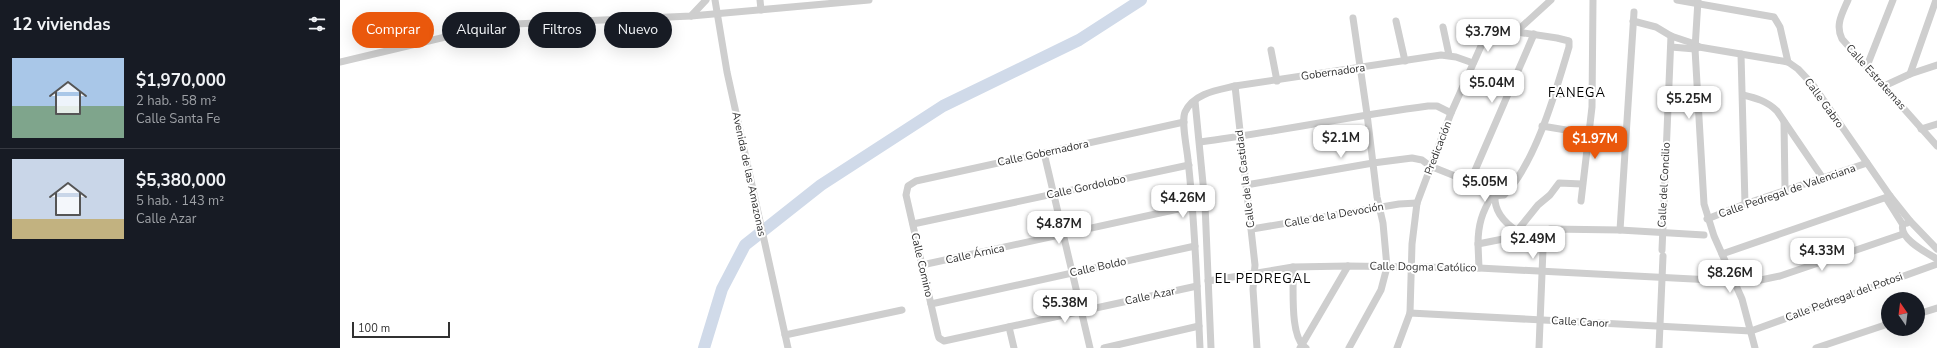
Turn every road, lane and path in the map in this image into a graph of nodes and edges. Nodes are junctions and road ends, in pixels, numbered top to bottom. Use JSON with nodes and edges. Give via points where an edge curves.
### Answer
{"nodes":[{"id":1,"x":706,"y":0,"type":"edge"},
{"id":2,"x":715,"y":0,"type":"edge"},
{"id":3,"x":760,"y":0,"type":"edge"},
{"id":4,"x":869,"y":0,"type":"edge"},
{"id":5,"x":1593,"y":0,"type":"edge"},
{"id":6,"x":1678,"y":0,"type":"edge"},
{"id":7,"x":1848,"y":0,"type":"edge"},
{"id":8,"x":1893,"y":0,"type":"edge"},
{"id":9,"x":1936,"y":0,"type":"edge"},
{"id":10,"x":841,"y":1,"type":"edge"},
{"id":11,"x":1549,"y":1,"type":"edge"},
{"id":12,"x":1698,"y":2,"type":"edge"},
{"id":13,"x":800,"y":3,"type":"edge"},
{"id":14,"x":761,"y":10,"type":"junction"},
{"id":15,"x":1634,"y":12,"type":"dead end"},
{"id":16,"x":716,"y":13,"type":"junction"},
{"id":17,"x":690,"y":16,"type":"junction"},
{"id":18,"x":1353,"y":18,"type":"dead end"},
{"id":19,"x":1396,"y":21,"type":"dead end"},
{"id":20,"x":1633,"y":21,"type":"junction"},
{"id":21,"x":1443,"y":27,"type":"dead end"},
{"id":22,"x":1517,"y":31,"type":"junction"},
{"id":23,"x":1534,"y":34,"type":"junction"},
{"id":24,"x":1672,"y":36,"type":"junction"},
{"id":25,"x":1671,"y":47,"type":"junction"},
{"id":26,"x":1697,"y":47,"type":"junction"},
{"id":27,"x":1271,"y":50,"type":"dead end"},
{"id":28,"x":1741,"y":54,"type":"junction"},
{"id":29,"x":1449,"y":55,"type":"junction"},
{"id":30,"x":1405,"y":61,"type":"junction"},
{"id":31,"x":340,"y":62,"type":"edge"},
{"id":32,"x":1788,"y":62,"type":"junction"},
{"id":33,"x":1473,"y":63,"type":"junction"},
{"id":34,"x":1937,"y":65,"type":"edge"},
{"id":35,"x":1867,"y":66,"type":"junction"},
{"id":36,"x":1361,"y":68,"type":"junction"},
{"id":37,"x":1910,"y":74,"type":"junction"},
{"id":38,"x":1277,"y":81,"type":"junction"},
{"id":39,"x":1235,"y":86,"type":"junction"},
{"id":40,"x":1884,"y":86,"type":"junction"},
{"id":41,"x":1555,"y":94,"type":"junction"},
{"id":42,"x":1592,"y":95,"type":"junction"},
{"id":43,"x":1743,"y":95,"type":"junction"},
{"id":44,"x":1195,"y":101,"type":"junction"},
{"id":45,"x":1451,"y":113,"type":"junction"},
{"id":46,"x":1367,"y":114,"type":"junction"},
{"id":47,"x":1184,"y":122,"type":"junction"},
{"id":48,"x":1784,"y":122,"type":"junction"},
{"id":49,"x":1937,"y":124,"type":"edge"},
{"id":50,"x":1542,"y":126,"type":"junction"},
{"id":51,"x":1921,"y":129,"type":"junction"},
{"id":52,"x":1590,"y":134,"type":"junction"},
{"id":53,"x":1240,"y":137,"type":"junction"},
{"id":54,"x":1200,"y":142,"type":"junction"},
{"id":55,"x":1937,"y":146,"type":"edge"},
{"id":56,"x":1044,"y":152,"type":"junction"},
{"id":57,"x":1373,"y":163,"type":"junction"},
{"id":58,"x":1867,"y":163,"type":"junction"},
{"id":59,"x":1189,"y":165,"type":"junction"},
{"id":60,"x":1430,"y":166,"type":"junction"},
{"id":61,"x":1822,"y":177,"type":"junction"},
{"id":62,"x":1470,"y":182,"type":"junction"},
{"id":63,"x":1582,"y":184,"type":"junction"},
{"id":64,"x":1246,"y":185,"type":"junction"},
{"id":65,"x":1785,"y":189,"type":"junction"},
{"id":66,"x":906,"y":191,"type":"joint"},
{"id":67,"x":1054,"y":193,"type":"junction"},
{"id":68,"x":1494,"y":196,"type":"junction"},
{"id":69,"x":1888,"y":197,"type":"junction"},
{"id":70,"x":1581,"y":201,"type":"dead end"},
{"id":71,"x":1417,"y":203,"type":"junction"},
{"id":72,"x":1745,"y":204,"type":"junction"},
{"id":73,"x":1192,"y":206,"type":"junction"},
{"id":74,"x":1379,"y":208,"type":"junction"},
{"id":75,"x":1707,"y":219,"type":"junction"},
{"id":76,"x":1906,"y":223,"type":"junction"},
{"id":77,"x":913,"y":224,"type":"junction"},
{"id":78,"x":1252,"y":229,"type":"junction"},
{"id":79,"x":1620,"y":230,"type":"junction"},
{"id":80,"x":1518,"y":232,"type":"junction"},
{"id":81,"x":1662,"y":232,"type":"junction"},
{"id":82,"x":1064,"y":234,"type":"junction"},
{"id":83,"x":1903,"y":234,"type":"junction"},
{"id":84,"x":1704,"y":235,"type":"dead end"},
{"id":85,"x":1478,"y":244,"type":"junction"},
{"id":86,"x":1195,"y":246,"type":"junction"},
{"id":87,"x":1937,"y":249,"type":"edge"},
{"id":88,"x":1722,"y":254,"type":"junction"},
{"id":89,"x":1937,"y":259,"type":"edge"},
{"id":90,"x":1937,"y":264,"type":"edge"},
{"id":91,"x":922,"y":265,"type":"junction"},
{"id":92,"x":1348,"y":266,"type":"junction"},
{"id":93,"x":1293,"y":267,"type":"junction"},
{"id":94,"x":1387,"y":267,"type":"junction"},
{"id":95,"x":1412,"y":267,"type":"junction"},
{"id":96,"x":1479,"y":268,"type":"junction"},
{"id":97,"x":1073,"y":272,"type":"junction"},
{"id":98,"x":1255,"y":272,"type":"junction"},
{"id":99,"x":1543,"y":272,"type":"junction"},
{"id":100,"x":1660,"y":278,"type":"junction"},
{"id":101,"x":1208,"y":281,"type":"junction"},
{"id":102,"x":1735,"y":282,"type":"junction"},
{"id":103,"x":1197,"y":286,"type":"junction"},
{"id":104,"x":931,"y":304,"type":"junction"},
{"id":105,"x":1937,"y":308,"type":"edge"},
{"id":106,"x":902,"y":310,"type":"dead end"},
{"id":107,"x":1081,"y":311,"type":"junction"},
{"id":108,"x":1925,"y":312,"type":"edge"},
{"id":109,"x":1410,"y":313,"type":"junction"},
{"id":110,"x":1540,"y":320,"type":"junction"},
{"id":111,"x":1199,"y":326,"type":"junction"},
{"id":112,"x":1660,"y":326,"type":"junction"},
{"id":113,"x":1881,"y":326,"type":"edge"},
{"id":114,"x":1009,"y":327,"type":"junction"},
{"id":115,"x":1751,"y":331,"type":"junction"},
{"id":116,"x":785,"y":335,"type":"junction"},
{"id":117,"x":939,"y":338,"type":"joint"},
{"id":118,"x":1303,"y":347,"type":"edge"},
{"id":119,"x":788,"y":348,"type":"edge"},
{"id":120,"x":1014,"y":348,"type":"edge"},
{"id":121,"x":1090,"y":348,"type":"edge"},
{"id":122,"x":1104,"y":348,"type":"edge"},
{"id":123,"x":1200,"y":348,"type":"edge"},
{"id":124,"x":1212,"y":348,"type":"edge"},
{"id":125,"x":1257,"y":348,"type":"edge"},
{"id":126,"x":1349,"y":348,"type":"edge"},
{"id":127,"x":1397,"y":348,"type":"edge"},
{"id":128,"x":1539,"y":348,"type":"edge"},
{"id":129,"x":1658,"y":348,"type":"edge"},
{"id":130,"x":1755,"y":348,"type":"edge"},
{"id":131,"x":1816,"y":348,"type":"edge"}],
"edges":[{"from":1,"to":17,"type":"street"},
{"from":2,"to":16,"type":"street","name":"Avenida de las Amazonas"},
{"from":3,"to":14,"type":"street"},
{"from":4,"to":10,"type":"street"},
{"from":5,"to":42,"type":"street"},
{"from":6,"to":12,"type":"street"},
{"from":7,"to":35,"type":"street","name":"Calle Estratemas","via":[[1839,22],[1839,34]]},
{"from":8,"to":35,"type":"street"},
{"from":9,"to":37,"type":"street"},
{"from":10,"to":13,"type":"street"},
{"from":11,"to":22,"type":"street"},
{"from":12,"to":26,"type":"street"},
{"from":12,"to":32,"type":"street","via":[[1774,17],[1780,27]]},
{"from":13,"to":14,"type":"street"},
{"from":14,"to":16,"type":"street"},
{"from":15,"to":20,"type":"street"},
{"from":16,"to":17,"type":"street"},
{"from":16,"to":116,"type":"street","name":"Avenida de las Amazonas"},
{"from":17,"to":31,"type":"street","via":[[515,24],[471,30]]},
{"from":18,"to":36,"type":"street"},
{"from":19,"to":30,"type":"street"},
{"from":20,"to":24,"type":"street","via":[[1656,27]]},
{"from":20,"to":79,"type":"street"},
{"from":21,"to":29,"type":"street"},
{"from":22,"to":23,"type":"street"},
{"from":22,"to":33,"type":"street","name":"Predicación","via":[[1496,29],[1489,32]]},
{"from":23,"to":41,"type":"street","via":[[1567,40],[1570,43]]},
{"from":23,"to":62,"type":"street"},
{"from":24,"to":25,"type":"street","name":"Calle del Concilio"},
{"from":24,"to":26,"type":"street"},
{"from":25,"to":26,"type":"street"},
{"from":25,"to":81,"type":"street","name":"Calle del Concilio"},
{"from":26,"to":28,"type":"street"},
{"from":26,"to":75,"type":"street","via":[[1702,190]]},
{"from":27,"to":38,"type":"street"},
{"from":28,"to":32,"type":"street"},
{"from":28,"to":43,"type":"street"},
{"from":29,"to":30,"type":"street","name":"Gobernadora"},
{"from":29,"to":33,"type":"street","name":"Gobernadora"},
{"from":30,"to":36,"type":"street","name":"Gobernadora"},
{"from":32,"to":58,"type":"street","name":"Calle Gabro","via":[[1812,85]]},
{"from":33,"to":45,"type":"street","name":"Predicación"},
{"from":34,"to":37,"type":"street"},
{"from":35,"to":40,"type":"street","name":"Calle Estratemas"},
{"from":36,"to":38,"type":"street","name":"Gobernadora"},
{"from":36,"to":46,"type":"street"},
{"from":37,"to":40,"type":"street"},
{"from":38,"to":39,"type":"street","name":"Gobernadora"},
{"from":39,"to":44,"type":"street","name":"Gobernadora","via":[[1207,93]]},
{"from":39,"to":53,"type":"street","name":"Calle de la Castidad"},
{"from":40,"to":51,"type":"street","name":"Calle Estratemas"},
{"from":41,"to":42,"type":"street"},
{"from":41,"to":50,"type":"street"},
{"from":42,"to":52,"type":"street"},
{"from":43,"to":48,"type":"street","via":[[1771,104]]},
{"from":43,"to":72,"type":"street"},
{"from":44,"to":47,"type":"street","via":[[1186,111]]},
{"from":44,"to":54,"type":"street"},
{"from":45,"to":46,"type":"street","via":[[1437,106],[1428,106]]},
{"from":45,"to":60,"type":"street","name":"Predicación"},
{"from":46,"to":53,"type":"street"},
{"from":46,"to":57,"type":"street"},
{"from":47,"to":56,"type":"street","name":"Calle Gobernadora"},
{"from":47,"to":59,"type":"street"},
{"from":48,"to":61,"type":"street"},
{"from":48,"to":65,"type":"street"},
{"from":49,"to":51,"type":"street"},
{"from":50,"to":52,"type":"street"},
{"from":50,"to":68,"type":"street","via":[[1520,176],[1504,195]]},
{"from":51,"to":55,"type":"street","name":"Calle Estratemas"},
{"from":52,"to":63,"type":"street"},
{"from":53,"to":54,"type":"street"},
{"from":53,"to":64,"type":"street","name":"Calle de la Castidad"},
{"from":54,"to":101,"type":"street"},
{"from":56,"to":66,"type":"street","name":"Calle Gobernadora","via":[[916,181],[908,186]]},
{"from":56,"to":67,"type":"street"},
{"from":57,"to":60,"type":"street","via":[[1412,158],[1422,160]]},
{"from":57,"to":64,"type":"street"},
{"from":57,"to":74,"type":"street"},
{"from":58,"to":61,"type":"street","name":"Calle Pedregal de Valenciana"},
{"from":58,"to":69,"type":"street","name":"Calle Gabro"},
{"from":59,"to":67,"type":"street","name":"Calle Gordolobo"},
{"from":59,"to":73,"type":"street"},
{"from":60,"to":62,"type":"street"},
{"from":60,"to":71,"type":"street","name":"Predicación"},
{"from":61,"to":65,"type":"street","name":"Calle Pedregal de Valenciana"},
{"from":62,"to":68,"type":"street"},
{"from":63,"to":70,"type":"street"},
{"from":63,"to":80,"type":"street","via":[[1560,183],[1538,205]]},
{"from":64,"to":78,"type":"street","name":"Calle de la Castidad"},
{"from":65,"to":72,"type":"street","name":"Calle Pedregal de Valenciana"},
{"from":66,"to":77,"type":"street","name":"Calle Comino"},
{"from":67,"to":77,"type":"street","name":"Calle Gordolobo"},
{"from":67,"to":82,"type":"street"},
{"from":68,"to":80,"type":"street","via":[[1497,210],[1506,223]]},
{"from":68,"to":85,"type":"street","via":[[1482,214],[1478,228]]},
{"from":69,"to":76,"type":"street","name":"Calle Gabro"},
{"from":69,"to":88,"type":"street"},
{"from":71,"to":74,"type":"street","name":"Calle de la Devoción"},
{"from":71,"to":95,"type":"street","name":"Predicación"},
{"from":72,"to":75,"type":"street","name":"Calle Pedregal de Valenciana"},
{"from":73,"to":82,"type":"street","name":"Calle Árnica"},
{"from":73,"to":86,"type":"street"},
{"from":74,"to":78,"type":"street","name":"Calle de la Devoción"},
{"from":74,"to":94,"type":"street"},
{"from":75,"to":88,"type":"street"},
{"from":76,"to":83,"type":"street"},
{"from":76,"to":87,"type":"street","name":"Calle Gabro"},
{"from":77,"to":91,"type":"street","name":"Calle Comino"},
{"from":78,"to":98,"type":"street","name":"Calle de la Castidad"},
{"from":79,"to":81,"type":"street"},
{"from":79,"to":99,"type":"street","via":[[1550,229],[1544,234]]},
{"from":80,"to":85,"type":"street","via":[[1508,238]]},
{"from":81,"to":84,"type":"street"},
{"from":81,"to":100,"type":"street","name":"Calle del Concilio"},
{"from":82,"to":91,"type":"street","name":"Calle Árnica"},
{"from":82,"to":97,"type":"street"},
{"from":83,"to":89,"type":"street"},
{"from":83,"to":102,"type":"street","name":"Calle Dogma Católico","via":[[1765,281]]},
{"from":85,"to":96,"type":"street"},
{"from":86,"to":97,"type":"street","name":"Calle Boldo"},
{"from":86,"to":103,"type":"street"},
{"from":88,"to":102,"type":"street"},
{"from":90,"to":115,"type":"street","name":"Calle Pedregal del Potosi"},
{"from":91,"to":104,"type":"street","name":"Calle Comino"},
{"from":92,"to":93,"type":"street","name":"Calle Dogma Católico"},
{"from":92,"to":94,"type":"street","name":"Calle Dogma Católico"},
{"from":92,"to":118,"type":"street"},
{"from":93,"to":98,"type":"street","name":"Calle Dogma Católico"},
{"from":93,"to":118,"type":"street","via":[[1296,335]]},
{"from":94,"to":95,"type":"street","name":"Calle Dogma Católico"},
{"from":94,"to":126,"type":"street","via":[[1381,290]]},
{"from":95,"to":96,"type":"street","name":"Calle Dogma Católico"},
{"from":95,"to":109,"type":"street","name":"Predicación"},
{"from":96,"to":99,"type":"street","name":"Calle Dogma Católico"},
{"from":97,"to":104,"type":"street","name":"Calle Boldo"},
{"from":97,"to":107,"type":"street"},
{"from":98,"to":101,"type":"street","name":"Calle Dogma Católico"},
{"from":98,"to":125,"type":"street","name":"Calle de la Castidad","via":[[1253,290]]},
{"from":99,"to":100,"type":"street","name":"Calle Dogma Católico"},
{"from":99,"to":110,"type":"street"},
{"from":100,"to":102,"type":"street","name":"Calle Dogma Católico"},
{"from":100,"to":112,"type":"street","name":"Calle del Concilio"},
{"from":101,"to":124,"type":"street"},
{"from":102,"to":115,"type":"street"},
{"from":103,"to":107,"type":"street","name":"Calle Azar"},
{"from":103,"to":111,"type":"street"},
{"from":104,"to":117,"type":"street","name":"Calle Comino"},
{"from":105,"to":108,"type":"street"},
{"from":106,"to":116,"type":"street"},
{"from":107,"to":114,"type":"street","name":"Calle Azar"},
{"from":107,"to":121,"type":"street"},
{"from":109,"to":110,"type":"street","name":"Calle Canor"},
{"from":109,"to":127,"type":"street","name":"Predicación"},
{"from":110,"to":112,"type":"street","name":"Calle Canor"},
{"from":110,"to":128,"type":"street"},
{"from":111,"to":122,"type":"street"},
{"from":111,"to":123,"type":"street"},
{"from":112,"to":115,"type":"street","name":"Calle Canor"},
{"from":112,"to":129,"type":"street","name":"Calle del Concilio"},
{"from":113,"to":131,"type":"street"},
{"from":114,"to":117,"type":"street","name":"Calle Azar","via":[[948,341]]},
{"from":114,"to":120,"type":"street"},
{"from":115,"to":130,"type":"street"},
{"from":116,"to":119,"type":"street","name":"Avenida de las Amazonas"}]}
